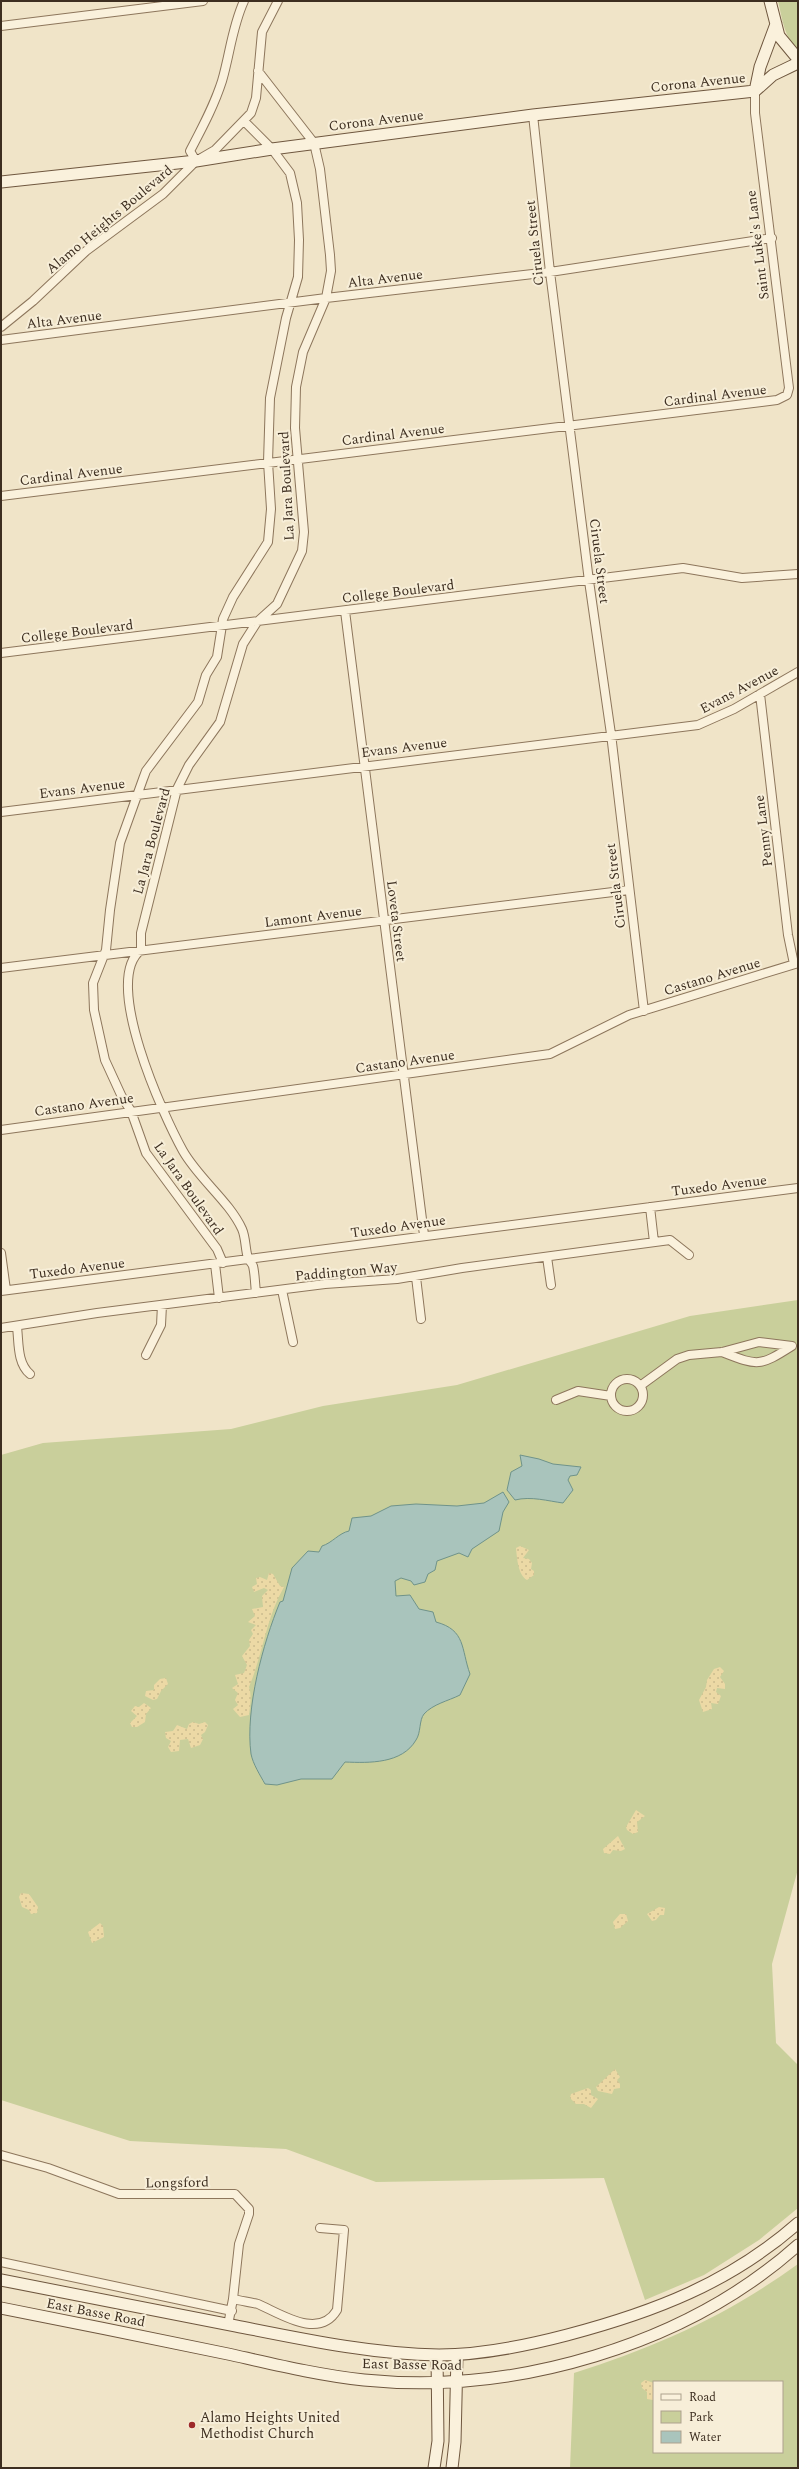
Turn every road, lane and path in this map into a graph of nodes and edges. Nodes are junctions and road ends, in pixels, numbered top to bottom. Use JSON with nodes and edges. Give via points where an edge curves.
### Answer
{"nodes":[{"id":1,"x":203,"y":1,"type":"edge"},
{"id":2,"x":244,"y":1,"type":"edge"},
{"id":3,"x":278,"y":1,"type":"edge"},
{"id":4,"x":770,"y":1,"type":"edge"},
{"id":5,"x":776,"y":24,"type":"junction"},
{"id":6,"x":1,"y":26,"type":"edge"},
{"id":7,"x":798,"y":59,"type":"edge"},
{"id":8,"x":798,"y":63,"type":"edge"},
{"id":9,"x":258,"y":70,"type":"junction"},
{"id":10,"x":755,"y":90,"type":"junction"},
{"id":11,"x":533,"y":115,"type":"junction"},
{"id":12,"x":244,"y":121,"type":"junction"},
{"id":13,"x":314,"y":143,"type":"junction"},
{"id":14,"x":272,"y":149,"type":"junction"},
{"id":15,"x":196,"y":161,"type":"junction"},
{"id":16,"x":1,"y":182,"type":"edge"},
{"id":17,"x":772,"y":238,"type":"junction"},
{"id":18,"x":550,"y":272,"type":"junction"},
{"id":19,"x":326,"y":298,"type":"junction"},
{"id":20,"x":291,"y":302,"type":"junction"},
{"id":21,"x":1,"y":327,"type":"edge"},
{"id":22,"x":1,"y":340,"type":"edge"},
{"id":23,"x":787,"y":395,"type":"joint"},
{"id":24,"x":570,"y":426,"type":"junction"},
{"id":25,"x":298,"y":459,"type":"junction"},
{"id":26,"x":268,"y":462,"type":"junction"},
{"id":27,"x":1,"y":496,"type":"edge"},
{"id":28,"x":798,"y":574,"type":"edge"},
{"id":29,"x":589,"y":581,"type":"junction"},
{"id":30,"x":345,"y":611,"type":"junction"},
{"id":31,"x":257,"y":622,"type":"junction"},
{"id":32,"x":221,"y":627,"type":"junction"},
{"id":33,"x":1,"y":653,"type":"edge"},
{"id":34,"x":798,"y":672,"type":"edge"},
{"id":35,"x":760,"y":694,"type":"junction"},
{"id":36,"x":611,"y":734,"type":"junction"},
{"id":37,"x":365,"y":765,"type":"junction"},
{"id":38,"x":177,"y":789,"type":"junction"},
{"id":39,"x":138,"y":794,"type":"junction"},
{"id":40,"x":1,"y":812,"type":"edge"},
{"id":41,"x":629,"y":890,"type":"junction"},
{"id":42,"x":384,"y":921,"type":"junction"},
{"id":43,"x":141,"y":950,"type":"junction"},
{"id":44,"x":104,"y":955,"type":"junction"},
{"id":45,"x":796,"y":964,"type":"edge"},
{"id":46,"x":1,"y":968,"type":"edge"},
{"id":47,"x":644,"y":1011,"type":"junction"},
{"id":48,"x":404,"y":1075,"type":"junction"},
{"id":49,"x":163,"y":1106,"type":"junction"},
{"id":50,"x":130,"y":1110,"type":"junction"},
{"id":51,"x":1,"y":1130,"type":"edge"},
{"id":52,"x":798,"y":1188,"type":"edge"},
{"id":53,"x":650,"y":1207,"type":"junction"},
{"id":54,"x":424,"y":1235,"type":"junction"},
{"id":55,"x":654,"y":1242,"type":"junction"},
{"id":56,"x":1,"y":1253,"type":"edge"},
{"id":57,"x":688,"y":1255,"type":"dead end"},
{"id":58,"x":547,"y":1257,"type":"junction"},
{"id":59,"x":248,"y":1260,"type":"junction"},
{"id":60,"x":219,"y":1263,"type":"junction"},
{"id":61,"x":416,"y":1277,"type":"junction"},
{"id":62,"x":551,"y":1285,"type":"dead end"},
{"id":63,"x":282,"y":1290,"type":"junction"},
{"id":64,"x":4,"y":1291,"type":"edge"},
{"id":65,"x":256,"y":1293,"type":"junction"},
{"id":66,"x":219,"y":1298,"type":"junction"},
{"id":67,"x":162,"y":1305,"type":"junction"},
{"id":68,"x":421,"y":1319,"type":"dead end"},
{"id":69,"x":17,"y":1327,"type":"junction"},
{"id":70,"x":1,"y":1328,"type":"edge"},
{"id":71,"x":294,"y":1342,"type":"dead end"},
{"id":72,"x":795,"y":1345,"type":"edge"},
{"id":73,"x":722,"y":1352,"type":"junction"},
{"id":74,"x":146,"y":1355,"type":"dead end"},
{"id":75,"x":30,"y":1374,"type":"dead end"},
{"id":76,"x":640,"y":1386,"type":"junction"},
{"id":77,"x":610,"y":1396,"type":"junction"},
{"id":78,"x":556,"y":1400,"type":"dead end"},
{"id":79,"x":1,"y":2155,"type":"edge"},
{"id":80,"x":798,"y":2223,"type":"edge"},
{"id":81,"x":320,"y":2228,"type":"dead end"},
{"id":82,"x":798,"y":2245,"type":"edge"},
{"id":83,"x":1,"y":2262,"type":"edge"},
{"id":84,"x":1,"y":2280,"type":"edge"},
{"id":85,"x":234,"y":2299,"type":"junction"},
{"id":86,"x":1,"y":2308,"type":"edge"},
{"id":87,"x":232,"y":2311,"type":"junction"},
{"id":88,"x":228,"y":2325,"type":"junction"},
{"id":89,"x":437,"y":2355,"type":"junction"},
{"id":90,"x":457,"y":2355,"type":"junction"},
{"id":91,"x":436,"y":2381,"type":"junction"},
{"id":92,"x":456,"y":2381,"type":"junction"},
{"id":93,"x":434,"y":2468,"type":"edge"},
{"id":94,"x":452,"y":2468,"type":"edge"}],
"edges":[{"from":1,"to":6,"type":"street"},
{"from":2,"to":15,"type":"street","via":[[236,17],[222,80],[209,115],[190,151]]},
{"from":3,"to":9,"type":"street","name":"Alamo Heights Boulevard","via":[[262,32]]},
{"from":4,"to":5,"type":"main road"},
{"from":5,"to":7,"type":"main road","via":[[782,41]]},
{"from":5,"to":10,"type":"main road","name":"Saint Luke's Lane","via":[[760,67]]},
{"from":8,"to":10,"type":"main road","via":[[773,76]]},
{"from":9,"to":12,"type":"street","name":"Alamo Heights Boulevard","via":[[252,114]]},
{"from":9,"to":13,"type":"street","name":"La Jara Boulevard"},
{"from":10,"to":11,"type":"main road","name":"Corona Avenue"},
{"from":10,"to":17,"type":"street","name":"Saint Luke's Lane","via":[[755,113]]},
{"from":11,"to":13,"type":"main road","name":"Corona Avenue"},
{"from":11,"to":18,"type":"street","name":"Ciruela Street"},
{"from":12,"to":14,"type":"street","name":"La Jara Boulevard"},
{"from":12,"to":15,"type":"street","name":"Alamo Heights Boulevard","via":[[215,150]]},
{"from":13,"to":14,"type":"main road","name":"Corona Avenue"},
{"from":13,"to":19,"type":"street","name":"La Jara Boulevard","via":[[320,169],[330,255],[331,271]]},
{"from":14,"to":15,"type":"main road","name":"Corona Avenue"},
{"from":14,"to":20,"type":"street","name":"La Jara Boulevard","via":[[290,172],[297,203],[298,277]]},
{"from":15,"to":16,"type":"main road","name":"Corona Avenue"},
{"from":15,"to":21,"type":"street","name":"Alamo Heights Boulevard","via":[[163,194],[86,251]]},
{"from":17,"to":18,"type":"street","name":"Alta Avenue"},
{"from":17,"to":23,"type":"street","name":"Saint Luke's Lane","via":[[789,388]]},
{"from":18,"to":19,"type":"street","name":"Alta Avenue"},
{"from":18,"to":24,"type":"street","name":"Ciruela Street"},
{"from":19,"to":20,"type":"street","name":"Alta Avenue"},
{"from":19,"to":25,"type":"street","name":"La Jara Boulevard","via":[[303,352],[296,387],[295,428]]},
{"from":20,"to":22,"type":"street","name":"Alta Avenue"},
{"from":20,"to":26,"type":"street","name":"La Jara Boulevard","via":[[270,398]]},
{"from":23,"to":24,"type":"street","name":"Cardinal Avenue","via":[[778,400]]},
{"from":24,"to":25,"type":"street","name":"Cardinal Avenue"},
{"from":24,"to":29,"type":"street","name":"Ciruela Street"},
{"from":25,"to":26,"type":"street","name":"Cardinal Avenue"},
{"from":25,"to":31,"type":"street","name":"La Jara Boulevard","via":[[304,532],[302,551],[276,604]]},
{"from":26,"to":27,"type":"street","name":"Cardinal Avenue"},
{"from":26,"to":32,"type":"street","name":"La Jara Boulevard","via":[[271,509],[268,542],[233,598]]},
{"from":28,"to":29,"type":"street","name":"College Boulevard","via":[[742,578],[683,568]]},
{"from":29,"to":30,"type":"street","name":"College Boulevard"},
{"from":29,"to":36,"type":"street","name":"Ciruela Street"},
{"from":30,"to":31,"type":"street","name":"College Boulevard"},
{"from":30,"to":37,"type":"street","name":"Loveta Street"},
{"from":31,"to":32,"type":"street","name":"College Boulevard"},
{"from":31,"to":38,"type":"street","name":"La Jara Boulevard","via":[[243,644],[220,722],[189,765]]},
{"from":32,"to":33,"type":"street","name":"College Boulevard"},
{"from":32,"to":39,"type":"street","name":"La Jara Boulevard","via":[[216,657],[206,675],[198,702],[146,771]]},
{"from":34,"to":35,"type":"street","name":"Evans Avenue"},
{"from":35,"to":36,"type":"street","name":"Evans Avenue","via":[[734,709],[698,724]]},
{"from":35,"to":45,"type":"street","name":"Penny Lane","via":[[787,927]]},
{"from":36,"to":37,"type":"street","name":"Evans Avenue"},
{"from":36,"to":41,"type":"street","name":"Ciruela Street"},
{"from":37,"to":38,"type":"street","name":"Evans Avenue"},
{"from":37,"to":42,"type":"street","name":"Loveta Street"},
{"from":38,"to":39,"type":"street","name":"Evans Avenue"},
{"from":38,"to":43,"type":"street","name":"La Jara Boulevard","via":[[141,933]]},
{"from":39,"to":40,"type":"street","name":"Evans Avenue"},
{"from":39,"to":44,"type":"street","name":"La Jara Boulevard","via":[[120,843],[108,943]]},
{"from":41,"to":42,"type":"street","name":"Lamont Avenue"},
{"from":41,"to":47,"type":"street","name":"Ciruela Street"},
{"from":42,"to":43,"type":"street","name":"Lamont Avenue"},
{"from":42,"to":48,"type":"street","name":"Loveta Street"},
{"from":43,"to":44,"type":"street","name":"Lamont Avenue"},
{"from":43,"to":49,"type":"street","name":"La Jara Boulevard","via":[[133,958],[129,978],[130,1011],[138,1047]]},
{"from":44,"to":46,"type":"street","name":"Lamont Avenue"},
{"from":44,"to":50,"type":"street","name":"La Jara Boulevard","via":[[94,982],[94,1010],[105,1060]]},
{"from":45,"to":47,"type":"street","name":"Castano Avenue"},
{"from":47,"to":48,"type":"street","name":"Castano Avenue","via":[[629,1015],[550,1054]]},
{"from":48,"to":49,"type":"street","name":"Castano Avenue"},
{"from":48,"to":54,"type":"street","name":"Loveta Street"},
{"from":49,"to":50,"type":"street","name":"Castano Avenue"},
{"from":49,"to":59,"type":"street","name":"La Jara Boulevard","via":[[183,1151],[242,1229]]},
{"from":50,"to":51,"type":"street","name":"Castano Avenue"},
{"from":50,"to":60,"type":"street","name":"La Jara Boulevard","via":[[146,1153],[217,1249]]},
{"from":52,"to":53,"type":"street","name":"Tuxedo Avenue"},
{"from":53,"to":54,"type":"street","name":"Tuxedo Avenue"},
{"from":53,"to":55,"type":"street"},
{"from":54,"to":59,"type":"street","name":"Tuxedo Avenue"},
{"from":55,"to":57,"type":"street","name":"Paddington Way","via":[[670,1240]]},
{"from":55,"to":58,"type":"street","name":"Paddington Way"},
{"from":56,"to":64,"type":"street"},
{"from":58,"to":61,"type":"street","name":"Paddington Way"},
{"from":58,"to":62,"type":"street"},
{"from":59,"to":60,"type":"street","name":"Tuxedo Avenue"},
{"from":59,"to":65,"type":"street","name":"La Jara Boulevard","via":[[253,1265]]},
{"from":60,"to":64,"type":"street","name":"Tuxedo Avenue"},
{"from":60,"to":66,"type":"street","name":"La Jara Boulevard"},
{"from":61,"to":63,"type":"street","name":"Paddington Way"},
{"from":61,"to":68,"type":"street"},
{"from":63,"to":65,"type":"street","name":"Paddington Way"},
{"from":63,"to":71,"type":"street"},
{"from":65,"to":66,"type":"street","name":"Paddington Way"},
{"from":66,"to":67,"type":"street","name":"Paddington Way"},
{"from":67,"to":69,"type":"street","name":"Paddington Way"},
{"from":67,"to":74,"type":"street","via":[[161,1324]]},
{"from":69,"to":70,"type":"street","name":"Paddington Way"},
{"from":69,"to":75,"type":"street","via":[[21,1361],[23,1368]]},
{"from":72,"to":73,"type":"street","via":[[759,1342]]},
{"from":72,"to":73,"type":"street","via":[[770,1360],[759,1363],[750,1363]]},
{"from":73,"to":76,"type":"street","via":[[689,1354],[677,1359]]},
{"from":76,"to":77,"type":"street","via":[[632,1380],[621,1380],[613,1387]]},
{"from":76,"to":77,"type":"street","via":[[642,1402],[635,1410],[615,1407]]},
{"from":77,"to":78,"type":"street","via":[[578,1391]]},
{"from":79,"to":85,"type":"street","name":"Longsford","via":[[48,2168],[119,2194],[235,2194],[249,2209],[249,2214],[238,2244]]},
{"from":80,"to":90,"type":"main road","name":"East Basse Road","via":[[773,2245],[733,2272],[684,2297],[587,2330],[532,2344]]},
{"from":81,"to":85,"type":"street","via":[[344,2230],[337,2310],[331,2319],[313,2324],[280,2316],[257,2304]]},
{"from":82,"to":92,"type":"main road","name":"East Basse Road","via":[[729,2298],[627,2344],[558,2366],[518,2374]]},
{"from":83,"to":87,"type":"street"},
{"from":84,"to":88,"type":"main road","name":"East Basse Road"},
{"from":85,"to":87,"type":"street","name":"Longsford"},
{"from":86,"to":91,"type":"main road","name":"East Basse Road","via":[[304,2371],[365,2380]]},
{"from":87,"to":88,"type":"street","name":"Longsford"},
{"from":88,"to":89,"type":"main road","name":"East Basse Road","via":[[357,2348]]},
{"from":89,"to":90,"type":"main road","name":"East Basse Road"},
{"from":89,"to":91,"type":"main road"},
{"from":90,"to":92,"type":"main road"},
{"from":91,"to":92,"type":"main road","name":"East Basse Road"},
{"from":91,"to":93,"type":"main road","via":[[438,2441]]},
{"from":92,"to":94,"type":"main road"}]}
